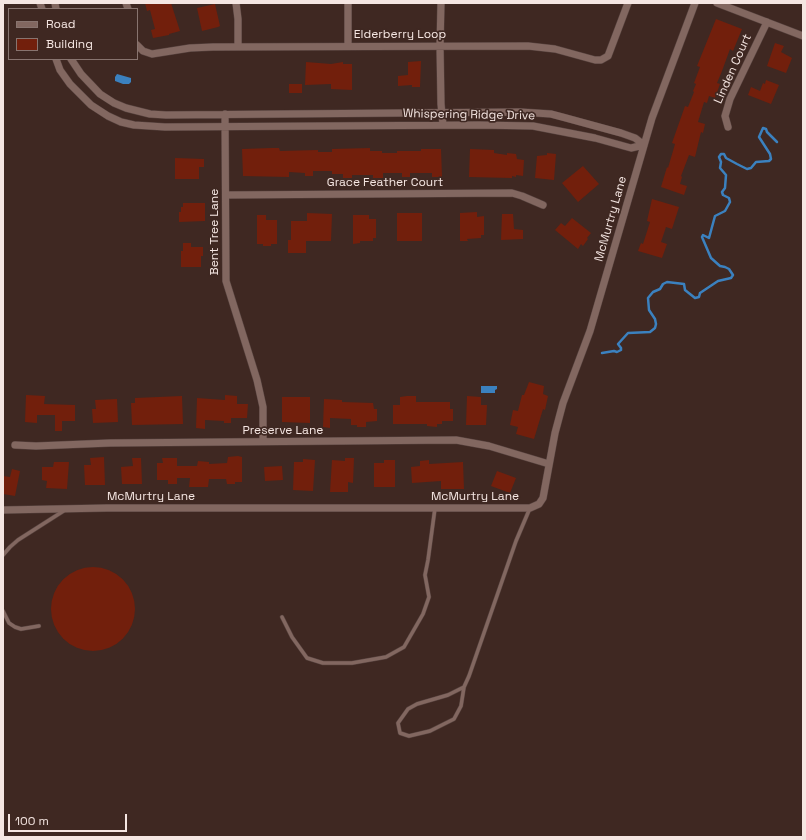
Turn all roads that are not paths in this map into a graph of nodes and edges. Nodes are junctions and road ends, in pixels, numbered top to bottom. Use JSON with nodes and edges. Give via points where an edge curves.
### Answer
{"nodes":[{"id":1,"x":236,"y":3,"type":"edge"},
{"id":2,"x":348,"y":3,"type":"edge"},
{"id":3,"x":441,"y":3,"type":"edge"},
{"id":4,"x":628,"y":3,"type":"edge"},
{"id":5,"x":695,"y":3,"type":"edge"},
{"id":6,"x":717,"y":3,"type":"edge"},
{"id":7,"x":767,"y":22,"type":"junction"},
{"id":8,"x":803,"y":36,"type":"edge"},
{"id":9,"x":138,"y":46,"type":"edge"},
{"id":10,"x":348,"y":46,"type":"junction"},
{"id":11,"x":440,"y":46,"type":"junction"},
{"id":12,"x":238,"y":47,"type":"junction"},
{"id":13,"x":56,"y":60,"type":"edge"},
{"id":14,"x":72,"y":60,"type":"edge"},
{"id":15,"x":442,"y":112,"type":"junction"},
{"id":16,"x":225,"y":114,"type":"junction"},
{"id":17,"x":443,"y":125,"type":"junction"},
{"id":18,"x":225,"y":127,"type":"junction"},
{"id":19,"x":728,"y":127,"type":"dead end"},
{"id":20,"x":644,"y":145,"type":"junction"},
{"id":21,"x":226,"y":195,"type":"junction"},
{"id":22,"x":543,"y":205,"type":"dead end"},
{"id":23,"x":263,"y":441,"type":"junction"},
{"id":24,"x":15,"y":445,"type":"dead end"},
{"id":25,"x":549,"y":464,"type":"junction"},
{"id":26,"x":435,"y":508,"type":"junction"},
{"id":27,"x":530,"y":508,"type":"junction"},
{"id":28,"x":68,"y":509,"type":"junction"},
{"id":29,"x":3,"y":510,"type":"edge"},
{"id":30,"x":3,"y":555,"type":"edge"},
{"id":31,"x":3,"y":611,"type":"edge"},
{"id":32,"x":282,"y":617,"type":"dead end"},
{"id":33,"x":39,"y":626,"type":"dead end"},
{"id":34,"x":464,"y":687,"type":"junction"}],
"edges":[{"from":1,"to":12,"type":"street"},
{"from":2,"to":10,"type":"street"},
{"from":3,"to":11,"type":"street"},
{"from":4,"to":11,"type":"street","name":"Elderberry Loop","via":[[608,56],[601,60],[555,49],[528,46]]},
{"from":5,"to":20,"type":"street","name":"McMurtry Lane"},
{"from":6,"to":7,"type":"street"},
{"from":7,"to":8,"type":"street"},
{"from":7,"to":19,"type":"street","name":"Linden Court","via":[[730,99],[725,116]]},
{"from":9,"to":12,"type":"street","name":"Elderberry Loop","via":[[152,54],[190,48]]},
{"from":10,"to":11,"type":"street","name":"Elderberry Loop"},
{"from":10,"to":12,"type":"street","name":"Elderberry Loop"},
{"from":11,"to":15,"type":"street"},
{"from":13,"to":18,"type":"street","name":"Whispering Ridge Drive","via":[[60,70],[81,96],[91,105],[121,122],[165,127]]},
{"from":14,"to":16,"type":"street","name":"Whispering Ridge Drive","via":[[100,94],[126,108],[166,115]]},
{"from":15,"to":16,"type":"street","name":"Whispering Ridge Drive"},
{"from":15,"to":17,"type":"street"},
{"from":15,"to":20,"type":"street","name":"Whispering Ridge Drive","via":[[551,114],[621,133],[635,138]]},
{"from":16,"to":18,"type":"street","name":"Bent Tree Lane"},
{"from":17,"to":18,"type":"street","name":"Whispering Ridge Drive"},
{"from":17,"to":20,"type":"street","name":"Whispering Ridge Drive","via":[[533,126],[631,148]]},
{"from":18,"to":21,"type":"street","name":"Bent Tree Lane"},
{"from":20,"to":25,"type":"street","name":"McMurtry Lane","via":[[590,331],[563,403]]},
{"from":21,"to":22,"type":"street","name":"Grace Feather Court","via":[[512,194]]},
{"from":21,"to":23,"type":"street","name":"Bent Tree Lane","via":[[226,281],[257,380],[263,407]]},
{"from":23,"to":24,"type":"street","name":"Preserve Lane"},
{"from":23,"to":25,"type":"street","name":"Preserve Lane","via":[[456,440],[489,446]]},
{"from":25,"to":27,"type":"street","name":"McMurtry Lane","via":[[544,498]]},
{"from":26,"to":27,"type":"street","name":"McMurtry Lane"},
{"from":26,"to":28,"type":"street","name":"McMurtry Lane"},
{"from":26,"to":32,"type":"lane","via":[[425,575],[429,597],[404,647],[386,657],[352,663],[323,663],[307,658]]},
{"from":27,"to":34,"type":"lane"},
{"from":28,"to":29,"type":"street","name":"McMurtry Lane"},
{"from":28,"to":30,"type":"lane","via":[[18,540]]},
{"from":31,"to":33,"type":"lane","via":[[8,622],[15,627],[21,629]]},
{"from":34,"to":34,"type":"lane","via":[[461,706],[454,719],[430,731],[409,736],[400,733],[398,723],[408,709]]}]}
